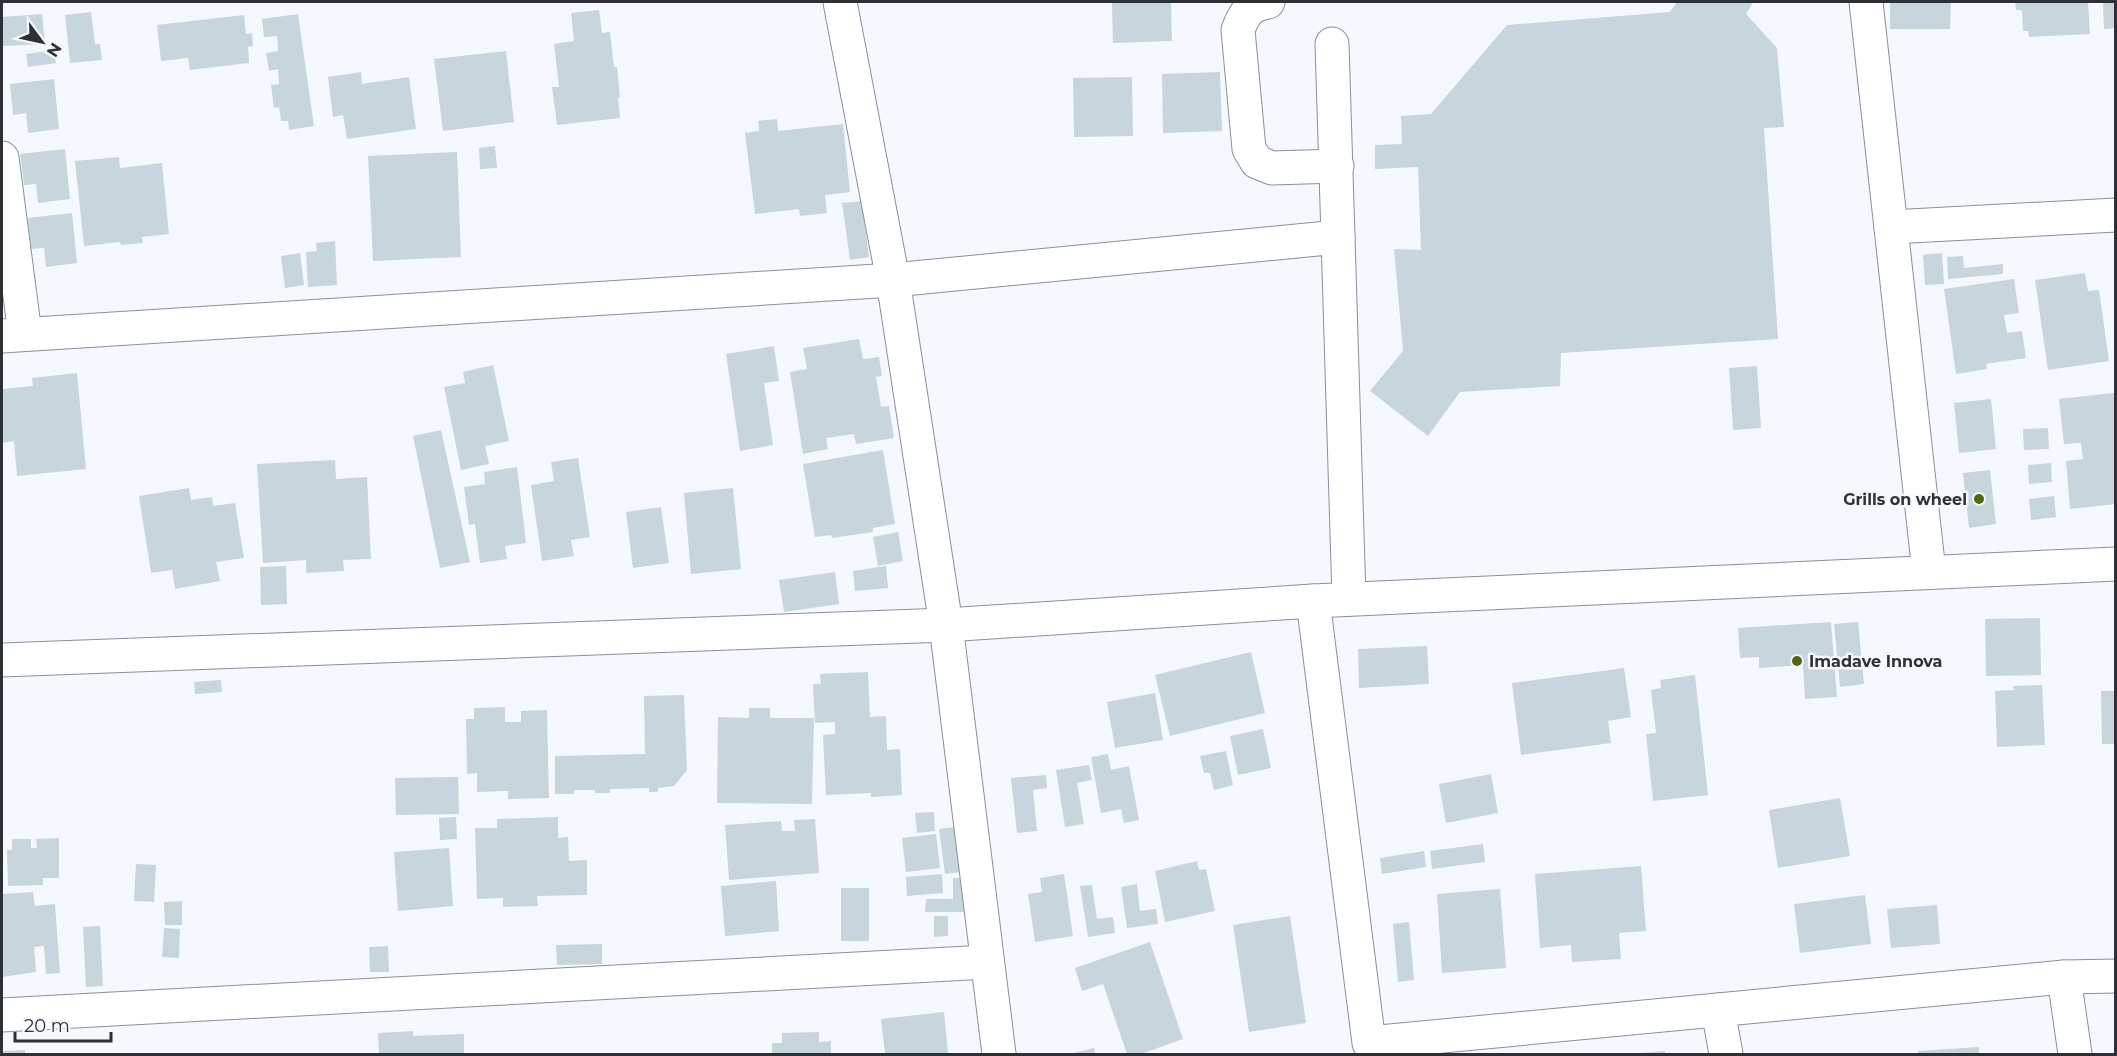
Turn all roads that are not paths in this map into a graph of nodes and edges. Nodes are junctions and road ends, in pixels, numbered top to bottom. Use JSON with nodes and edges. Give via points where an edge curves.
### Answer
{"nodes":[{"id":1,"x":840,"y":2,"type":"edge"},
{"id":2,"x":1268,"y":2,"type":"edge"},
{"id":3,"x":1866,"y":2,"type":"edge"},
{"id":4,"x":1332,"y":44,"type":"dead end"},
{"id":5,"x":2,"y":158,"type":"edge"},
{"id":6,"x":1337,"y":166,"type":"junction"},
{"id":7,"x":2115,"y":215,"type":"edge"},
{"id":8,"x":1891,"y":227,"type":"junction"},
{"id":9,"x":1338,"y":237,"type":"junction"},
{"id":10,"x":893,"y":280,"type":"junction"},
{"id":11,"x":13,"y":335,"type":"edge"},
{"id":12,"x":2115,"y":564,"type":"edge"},
{"id":13,"x":1929,"y":572,"type":"junction"},
{"id":14,"x":1349,"y":599,"type":"junction"},
{"id":15,"x":1313,"y":601,"type":"junction"},
{"id":16,"x":946,"y":624,"type":"junction"},
{"id":17,"x":2,"y":660,"type":"edge"},
{"id":18,"x":987,"y":962,"type":"junction"},
{"id":19,"x":2115,"y":976,"type":"edge"},
{"id":20,"x":2064,"y":977,"type":"junction"},
{"id":21,"x":1718,"y":1010,"type":"junction"},
{"id":22,"x":2,"y":1015,"type":"edge"},
{"id":23,"x":1370,"y":1049,"type":"edge"},
{"id":24,"x":999,"y":1054,"type":"edge"},
{"id":25,"x":1726,"y":1054,"type":"edge"},
{"id":26,"x":2075,"y":1054,"type":"edge"}],
"edges":[{"from":1,"to":10,"type":"street"},
{"from":2,"to":6,"type":"street","via":[[1257,3],[1244,14],[1238,30],[1249,149],[1257,162],[1272,168]]},
{"from":3,"to":8,"type":"street"},
{"from":4,"to":6,"type":"street"},
{"from":5,"to":11,"type":"street"},
{"from":6,"to":9,"type":"street"},
{"from":7,"to":8,"type":"street"},
{"from":8,"to":13,"type":"street"},
{"from":9,"to":10,"type":"street"},
{"from":9,"to":14,"type":"street"},
{"from":10,"to":11,"type":"street"},
{"from":10,"to":16,"type":"street"},
{"from":12,"to":13,"type":"street"},
{"from":13,"to":14,"type":"street"},
{"from":14,"to":15,"type":"street"},
{"from":15,"to":16,"type":"street"},
{"from":15,"to":23,"type":"street"},
{"from":16,"to":17,"type":"street"},
{"from":16,"to":18,"type":"street"},
{"from":18,"to":22,"type":"street"},
{"from":18,"to":24,"type":"street"},
{"from":19,"to":20,"type":"street"},
{"from":20,"to":21,"type":"street"},
{"from":20,"to":26,"type":"street"},
{"from":21,"to":23,"type":"street"},
{"from":21,"to":25,"type":"street"}]}
